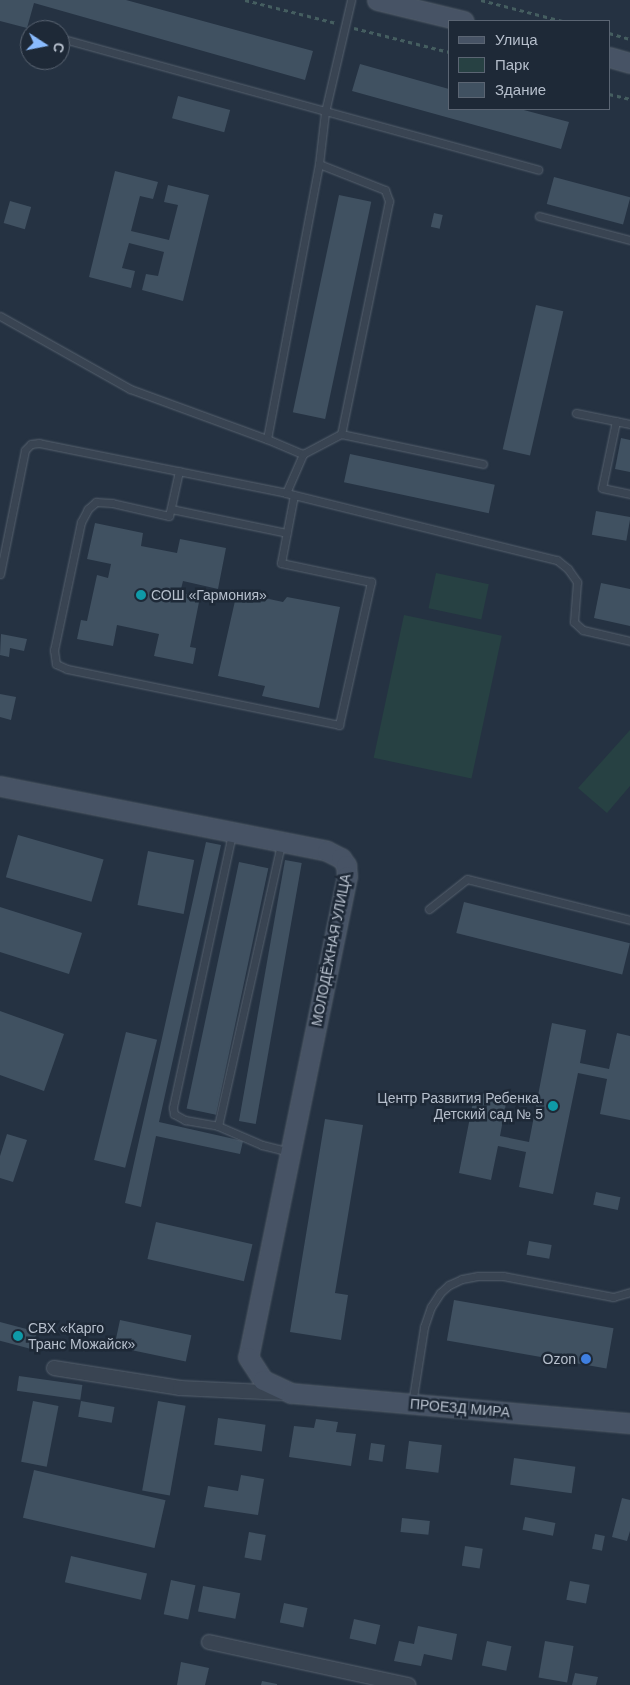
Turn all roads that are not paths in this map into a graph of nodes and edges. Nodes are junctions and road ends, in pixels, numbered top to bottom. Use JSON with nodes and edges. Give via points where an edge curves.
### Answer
{"nodes":[{"id":1,"x":351,"y":0,"type":"edge"},
{"id":2,"x":377,"y":0,"type":"edge"},
{"id":3,"x":460,"y":20,"type":"edge"},
{"id":4,"x":70,"y":41,"type":"edge"},
{"id":5,"x":610,"y":57,"type":"edge"},
{"id":6,"x":630,"y":63,"type":"edge"},
{"id":7,"x":325,"y":112,"type":"junction"},
{"id":8,"x":319,"y":164,"type":"junction"},
{"id":9,"x":538,"y":170,"type":"dead end"},
{"id":10,"x":538,"y":216,"type":"dead end"},
{"id":11,"x":630,"y":240,"type":"edge"},
{"id":12,"x":0,"y":316,"type":"edge"},
{"id":13,"x":576,"y":413,"type":"dead end"},
{"id":14,"x":616,"y":421,"type":"junction"},
{"id":15,"x":630,"y":424,"type":"edge"},
{"id":16,"x":341,"y":434,"type":"junction"},
{"id":17,"x":267,"y":439,"type":"junction"},
{"id":18,"x":303,"y":454,"type":"junction"},
{"id":19,"x":483,"y":464,"type":"dead end"},
{"id":20,"x":179,"y":471,"type":"junction"},
{"id":21,"x":286,"y":493,"type":"junction"},
{"id":22,"x":630,"y":494,"type":"edge"},
{"id":23,"x":294,"y":495,"type":"junction"},
{"id":24,"x":171,"y":509,"type":"junction"},
{"id":25,"x":287,"y":534,"type":"junction"},
{"id":26,"x":0,"y":574,"type":"edge"},
{"id":27,"x":630,"y":641,"type":"edge"},
{"id":28,"x":0,"y":786,"type":"edge"},
{"id":29,"x":233,"y":832,"type":"junction"},
{"id":30,"x":282,"y":841,"type":"junction"},
{"id":31,"x":429,"y":909,"type":"dead end"},
{"id":32,"x":630,"y":920,"type":"edge"},
{"id":33,"x":218,"y":1126,"type":"junction"},
{"id":34,"x":290,"y":1152,"type":"junction"},
{"id":35,"x":630,"y":1292,"type":"edge"},
{"id":36,"x":248,"y":1357,"type":"joint"},
{"id":37,"x":54,"y":1368,"type":"dead end"},
{"id":38,"x":290,"y":1394,"type":"junction"},
{"id":39,"x":412,"y":1404,"type":"junction"},
{"id":40,"x":630,"y":1423,"type":"edge"},
{"id":41,"x":209,"y":1642,"type":"dead end"},
{"id":42,"x":408,"y":1685,"type":"edge"}],
"edges":[{"from":1,"to":7,"type":"lane"},
{"from":2,"to":3,"type":"street"},
{"from":4,"to":7,"type":"lane"},
{"from":5,"to":6,"type":"street"},
{"from":7,"to":8,"type":"lane"},
{"from":7,"to":9,"type":"lane"},
{"from":8,"to":16,"type":"lane","via":[[385,190],[389,201]]},
{"from":8,"to":17,"type":"lane"},
{"from":10,"to":11,"type":"lane"},
{"from":12,"to":17,"type":"lane","via":[[130,389]]},
{"from":13,"to":14,"type":"lane"},
{"from":14,"to":15,"type":"lane"},
{"from":14,"to":22,"type":"lane","via":[[602,488]]},
{"from":16,"to":18,"type":"lane"},
{"from":16,"to":19,"type":"lane"},
{"from":17,"to":18,"type":"lane"},
{"from":18,"to":21,"type":"lane"},
{"from":20,"to":21,"type":"lane"},
{"from":20,"to":24,"type":"lane"},
{"from":20,"to":26,"type":"lane","via":[[31,444],[25,450]]},
{"from":21,"to":23,"type":"lane"},
{"from":23,"to":25,"type":"lane"},
{"from":23,"to":27,"type":"lane","via":[[557,560],[577,582],[574,622],[583,630]]},
{"from":24,"to":25,"type":"lane"},
{"from":24,"to":25,"type":"lane","via":[[170,516],[112,503],[96,502],[88,509],[81,522],[54,650],[56,664],[339,725],[371,582],[281,563]]},
{"from":28,"to":29,"type":"street","name":"МОЛОДЁЖНАЯ УЛИЦА"},
{"from":29,"to":30,"type":"street","name":"МОЛОДЁЖНАЯ УЛИЦА"},
{"from":29,"to":33,"type":"lane","via":[[173,1108],[174,1114],[185,1120]]},
{"from":30,"to":33,"type":"lane"},
{"from":30,"to":34,"type":"street","name":"МОЛОДЁЖНАЯ УЛИЦА","via":[[335,853],[346,865],[347,876]]},
{"from":31,"to":32,"type":"lane","via":[[467,879]]},
{"from":33,"to":34,"type":"lane","via":[[262,1145]]},
{"from":34,"to":36,"type":"street","name":"МОЛОДЁЖНАЯ УЛИЦА"},
{"from":35,"to":39,"type":"lane","via":[[613,1297],[503,1276],[478,1276],[449,1285],[440,1292],[431,1307],[424,1327]]},
{"from":36,"to":38,"type":"street","name":"ПРОЕЗД МИРА","via":[[263,1380]]},
{"from":37,"to":38,"type":"street","name":"ПРОЕЗД МИРА","via":[[180,1388]]},
{"from":38,"to":39,"type":"street","name":"ПРОЕЗД МИРА"},
{"from":39,"to":40,"type":"street","name":"ПРОЕЗД МИРА"},
{"from":41,"to":42,"type":"street"}]}
